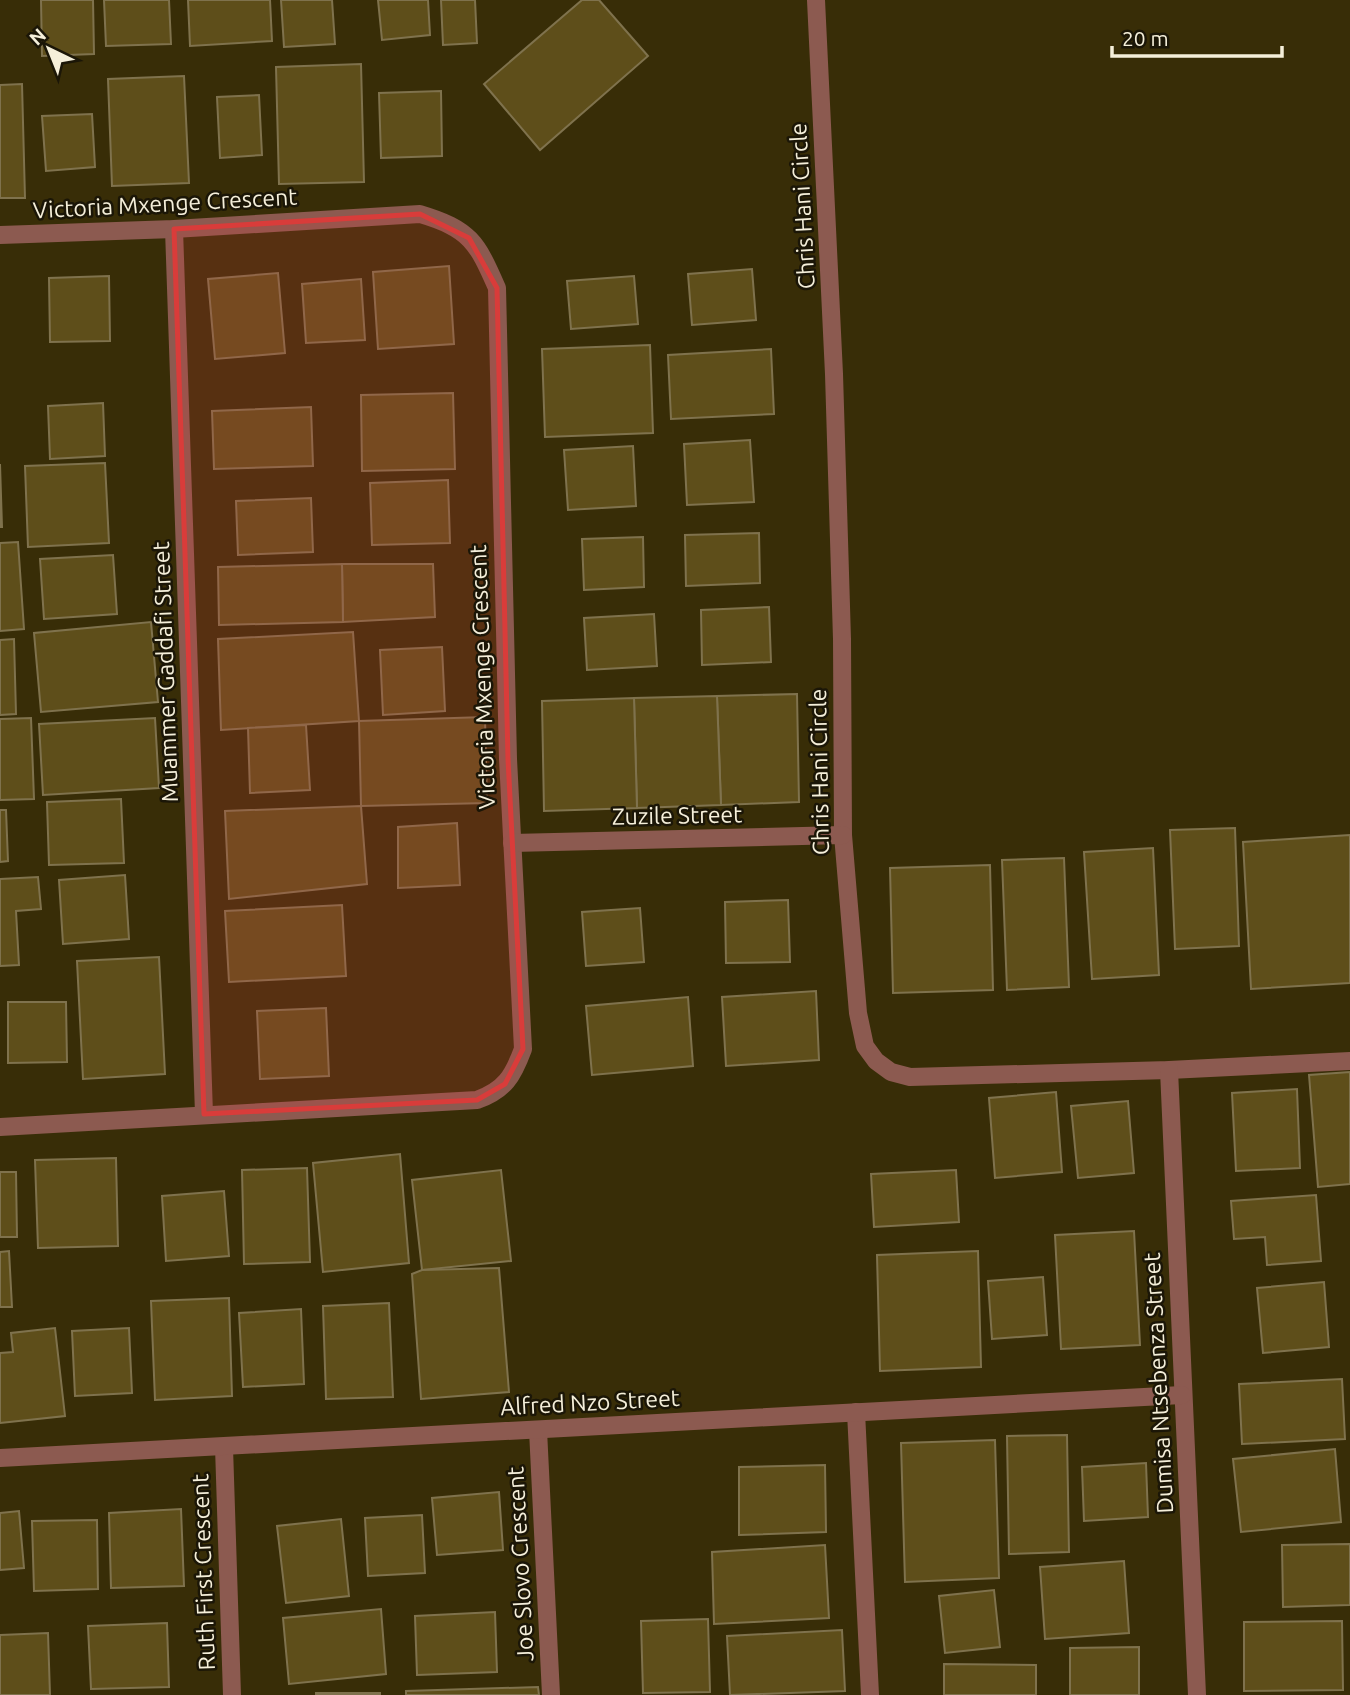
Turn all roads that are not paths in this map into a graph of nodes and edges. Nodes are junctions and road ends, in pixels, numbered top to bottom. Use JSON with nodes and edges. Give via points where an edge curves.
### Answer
{"nodes":[{"id":1,"x":816,"y":0,"type":"edge"},
{"id":2,"x":174,"y":229,"type":"junction"},
{"id":3,"x":0,"y":235,"type":"edge"},
{"id":4,"x":843,"y":835,"type":"junction"},
{"id":5,"x":512,"y":843,"type":"junction"},
{"id":6,"x":1350,"y":1061,"type":"edge"},
{"id":7,"x":1169,"y":1070,"type":"junction"},
{"id":8,"x":204,"y":1114,"type":"junction"},
{"id":9,"x":0,"y":1127,"type":"edge"},
{"id":10,"x":1182,"y":1395,"type":"junction"},
{"id":11,"x":856,"y":1412,"type":"junction"},
{"id":12,"x":538,"y":1430,"type":"junction"},
{"id":13,"x":224,"y":1447,"type":"junction"},
{"id":14,"x":0,"y":1458,"type":"edge"},
{"id":15,"x":232,"y":1695,"type":"edge"},
{"id":16,"x":551,"y":1695,"type":"edge"},
{"id":17,"x":870,"y":1695,"type":"edge"},
{"id":18,"x":1197,"y":1695,"type":"edge"}],
"edges":[{"from":1,"to":4,"type":"street","name":"Chris Hani Circle","via":[[835,388]]},
{"from":2,"to":3,"type":"street","name":"Victoria Mxenge Crescent"},
{"from":2,"to":5,"type":"street","name":"Victoria Mxenge Crescent","via":[[421,214],[447,222],[484,256],[497,288]]},
{"from":2,"to":8,"type":"street","name":"Muammer Gaddafi Street"},
{"from":4,"to":5,"type":"street","name":"Zuzile Street"},
{"from":4,"to":7,"type":"street","name":"Chris Hani Circle","via":[[865,1045],[891,1072],[910,1077]]},
{"from":5,"to":8,"type":"street","name":"Victoria Mxenge Crescent","via":[[523,1049],[505,1084],[493,1094],[467,1101]]},
{"from":6,"to":7,"type":"street","name":"Chris Hani Circle"},
{"from":7,"to":10,"type":"street","name":"Dumisa Ntsebenza Street"},
{"from":8,"to":9,"type":"street","name":"Victoria Mxenge Crescent"},
{"from":10,"to":11,"type":"street","name":"Alfred Nzo Street"},
{"from":10,"to":18,"type":"street","name":"Dumisa Ntsebenza Street"},
{"from":11,"to":12,"type":"street","name":"Alfred Nzo Street"},
{"from":11,"to":17,"type":"street"},
{"from":12,"to":13,"type":"street","name":"Alfred Nzo Street"},
{"from":12,"to":16,"type":"street","name":"Joe Slovo Crescent"},
{"from":13,"to":14,"type":"street","name":"Alfred Nzo Street"},
{"from":13,"to":15,"type":"street","name":"Ruth First Crescent"}]}
